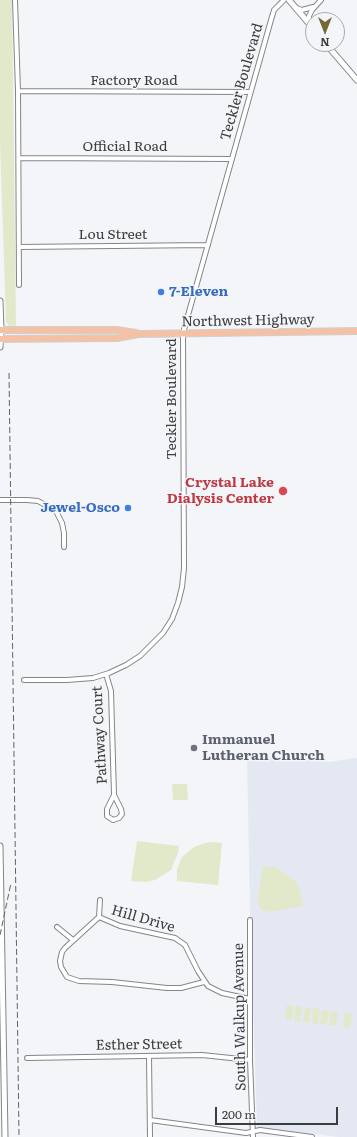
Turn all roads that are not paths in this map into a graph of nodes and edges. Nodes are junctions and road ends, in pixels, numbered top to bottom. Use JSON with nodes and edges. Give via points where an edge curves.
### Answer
{"nodes":[{"id":1,"x":15,"y":0,"type":"edge"},
{"id":2,"x":284,"y":0,"type":"edge"},
{"id":3,"x":289,"y":0,"type":"edge"},
{"id":4,"x":321,"y":0,"type":"edge"},
{"id":5,"x":313,"y":7,"type":"junction"},
{"id":6,"x":296,"y":8,"type":"junction"},
{"id":7,"x":311,"y":12,"type":"edge"},
{"id":8,"x":305,"y":19,"type":"edge"},
{"id":9,"x":333,"y":52,"type":"edge"},
{"id":10,"x":357,"y":80,"type":"edge"},
{"id":11,"x":18,"y":91,"type":"junction"},
{"id":12,"x":250,"y":92,"type":"junction"},
{"id":13,"x":19,"y":158,"type":"junction"},
{"id":14,"x":232,"y":159,"type":"junction"},
{"id":15,"x":208,"y":245,"type":"junction"},
{"id":16,"x":19,"y":246,"type":"junction"},
{"id":17,"x":19,"y":285,"type":"dead end"},
{"id":18,"x":0,"y":301,"type":"edge"},
{"id":19,"x":1,"y":330,"type":"edge"},
{"id":20,"x":357,"y":331,"type":"edge"},
{"id":21,"x":183,"y":333,"type":"junction"},
{"id":22,"x":139,"y":334,"type":"junction"},
{"id":23,"x":0,"y":339,"type":"edge"},
{"id":24,"x":0,"y":347,"type":"edge"},
{"id":25,"x":0,"y":500,"type":"edge"},
{"id":26,"x":64,"y":547,"type":"dead end"},
{"id":27,"x":106,"y":674,"type":"junction"},
{"id":28,"x":24,"y":680,"type":"dead end"},
{"id":29,"x":114,"y":795,"type":"junction"},
{"id":30,"x":0,"y":846,"type":"edge"},
{"id":31,"x":100,"y":900,"type":"dead end"},
{"id":32,"x":99,"y":917,"type":"junction"},
{"id":33,"x":250,"y":920,"type":"dead end"},
{"id":34,"x":57,"y":927,"type":"dead end"},
{"id":35,"x":73,"y":940,"type":"junction"},
{"id":36,"x":204,"y":982,"type":"junction"},
{"id":37,"x":250,"y":999,"type":"junction"},
{"id":38,"x":149,"y":1056,"type":"junction"},
{"id":39,"x":27,"y":1058,"type":"dead end"},
{"id":40,"x":250,"y":1060,"type":"junction"},
{"id":41,"x":150,"y":1120,"type":"junction"},
{"id":42,"x":253,"y":1131,"type":"junction"},
{"id":43,"x":5,"y":1137,"type":"edge"},
{"id":44,"x":150,"y":1137,"type":"edge"},
{"id":45,"x":253,"y":1137,"type":"edge"},
{"id":46,"x":312,"y":1137,"type":"edge"}],
"edges":[{"from":1,"to":11,"type":"street"},
{"from":2,"to":12,"type":"street","name":"Teckler Boulevard","via":[[273,13]]},
{"from":3,"to":6,"type":"street"},
{"from":4,"to":5,"type":"street"},
{"from":5,"to":6,"type":"street","via":[[302,10]]},
{"from":5,"to":7,"type":"street"},
{"from":6,"to":8,"type":"street"},
{"from":9,"to":10,"type":"street"},
{"from":11,"to":12,"type":"street","name":"Factory Road"},
{"from":11,"to":13,"type":"street"},
{"from":12,"to":14,"type":"street","name":"Teckler Boulevard"},
{"from":13,"to":14,"type":"street","name":"Official Road"},
{"from":13,"to":16,"type":"street"},
{"from":14,"to":15,"type":"street","name":"Teckler Boulevard"},
{"from":15,"to":16,"type":"street","name":"Lou Street"},
{"from":15,"to":21,"type":"street","name":"Teckler Boulevard"},
{"from":16,"to":17,"type":"street"},
{"from":18,"to":19,"type":"street"},
{"from":19,"to":22,"type":"main road","name":"Northwest Highway","via":[[117,330]]},
{"from":19,"to":23,"type":"street"},
{"from":20,"to":21,"type":"main road","name":"Northwest Highway"},
{"from":21,"to":22,"type":"main road","name":"Northwest Highway"},
{"from":21,"to":27,"type":"street","name":"Teckler Boulevard","via":[[182,587],[172,619],[163,633],[140,656]]},
{"from":22,"to":23,"type":"main road","name":"Northwest Highway","via":[[117,338]]},
{"from":23,"to":24,"type":"street"},
{"from":25,"to":26,"type":"street","via":[[38,501],[56,510],[62,523]]},
{"from":27,"to":28,"type":"street","name":"Teckler Boulevard","via":[[67,680]]},
{"from":27,"to":29,"type":"street","name":"Pathway Court","via":[[111,691]]},
{"from":29,"to":29,"type":"street","name":"Pathway Court","via":[[107,809],[107,816],[113,820],[122,814]]},
{"from":30,"to":43,"type":"street"},
{"from":31,"to":32,"type":"street"},
{"from":32,"to":35,"type":"street"},
{"from":32,"to":36,"type":"street","name":"Hill Drive","via":[[120,926],[175,938],[185,945]]},
{"from":33,"to":37,"type":"street","name":"South Walkup Avenue"},
{"from":34,"to":35,"type":"street"},
{"from":35,"to":36,"type":"street","via":[[62,952],[60,961],[67,977],[79,981],[167,988],[181,988]]},
{"from":36,"to":37,"type":"street","name":"Hill Drive","via":[[222,993]]},
{"from":37,"to":40,"type":"street","name":"South Walkup Avenue"},
{"from":38,"to":39,"type":"street","name":"Esther Street"},
{"from":38,"to":40,"type":"street","name":"Esther Street","via":[[202,1055]]},
{"from":38,"to":41,"type":"street"},
{"from":40,"to":42,"type":"street","name":"South Walkup Avenue"},
{"from":41,"to":42,"type":"street","via":[[246,1133]]},
{"from":41,"to":44,"type":"street"},
{"from":42,"to":45,"type":"street","name":"South Walkup Avenue"},
{"from":42,"to":46,"type":"street"}]}
